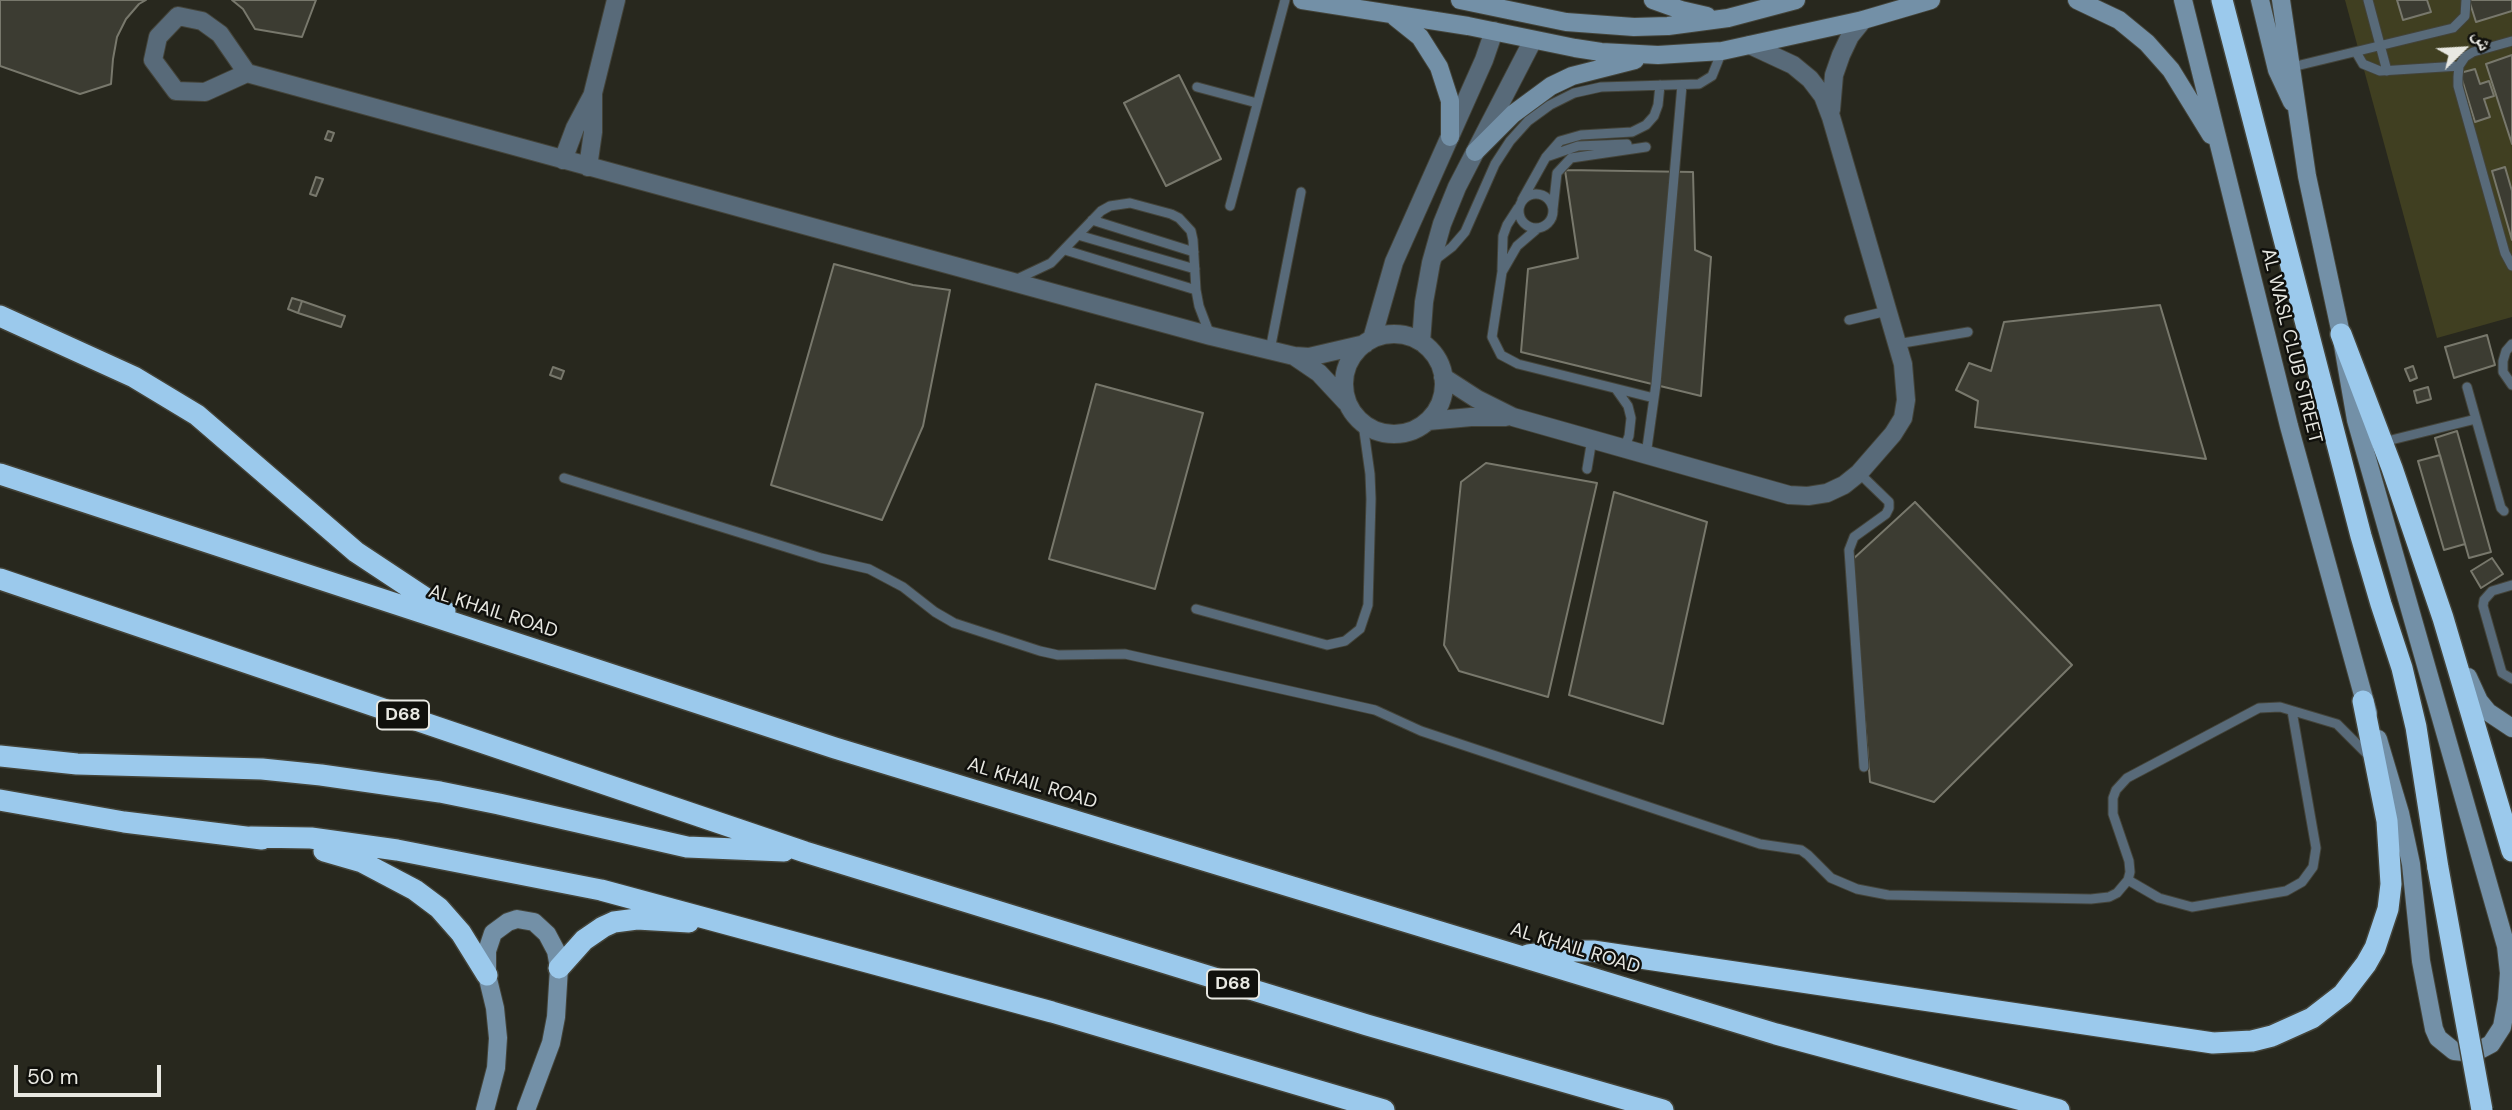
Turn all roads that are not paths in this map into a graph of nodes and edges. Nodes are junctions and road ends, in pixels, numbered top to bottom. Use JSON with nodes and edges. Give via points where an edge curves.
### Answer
{"nodes":[{"id":1,"x":617,"y":0,"type":"edge"},
{"id":2,"x":1285,"y":0,"type":"edge"},
{"id":3,"x":1302,"y":0,"type":"edge"},
{"id":4,"x":1460,"y":0,"type":"edge"},
{"id":5,"x":1653,"y":0,"type":"edge"},
{"id":6,"x":1796,"y":0,"type":"edge"},
{"id":7,"x":1931,"y":0,"type":"edge"},
{"id":8,"x":2077,"y":0,"type":"edge"},
{"id":9,"x":2222,"y":0,"type":"edge"},
{"id":10,"x":2260,"y":0,"type":"edge"},
{"id":11,"x":2281,"y":0,"type":"edge"},
{"id":12,"x":2368,"y":0,"type":"edge"},
{"id":13,"x":2466,"y":0,"type":"edge"},
{"id":14,"x":2184,"y":3,"type":"edge"},
{"id":15,"x":1504,"y":4,"type":"edge"},
{"id":16,"x":1763,"y":4,"type":"edge"},
{"id":17,"x":1542,"y":8,"type":"edge"},
{"id":18,"x":1392,"y":15,"type":"junction"},
{"id":19,"x":1728,"y":18,"type":"junction"},
{"id":20,"x":1863,"y":20,"type":"junction"},
{"id":21,"x":1494,"y":31,"type":"junction"},
{"id":22,"x":1533,"y":40,"type":"junction"},
{"id":23,"x":2512,"y":41,"type":"edge"},
{"id":24,"x":1750,"y":45,"type":"junction"},
{"id":25,"x":2380,"y":46,"type":"junction"},
{"id":26,"x":1722,"y":51,"type":"junction"},
{"id":27,"x":2356,"y":52,"type":"junction"},
{"id":28,"x":1658,"y":55,"type":"junction"},
{"id":29,"x":2459,"y":66,"type":"junction"},
{"id":30,"x":2292,"y":67,"type":"junction"},
{"id":31,"x":2387,"y":71,"type":"junction"},
{"id":32,"x":247,"y":74,"type":"junction"},
{"id":33,"x":1660,"y":85,"type":"junction"},
{"id":34,"x":1682,"y":85,"type":"junction"},
{"id":35,"x":1197,"y":87,"type":"dead end"},
{"id":36,"x":593,"y":93,"type":"junction"},
{"id":37,"x":1257,"y":103,"type":"junction"},
{"id":38,"x":2300,"y":113,"type":"junction"},
{"id":39,"x":1832,"y":117,"type":"junction"},
{"id":40,"x":1450,"y":137,"type":"junction"},
{"id":41,"x":2221,"y":151,"type":"junction"},
{"id":42,"x":1475,"y":152,"type":"junction"},
{"id":43,"x":1546,"y":157,"type":"junction"},
{"id":44,"x":563,"y":160,"type":"junction"},
{"id":45,"x":588,"y":167,"type":"junction"},
{"id":46,"x":1301,"y":192,"type":"dead end"},
{"id":47,"x":1521,"y":204,"type":"junction"},
{"id":48,"x":1230,"y":206,"type":"dead end"},
{"id":49,"x":1553,"y":209,"type":"junction"},
{"id":50,"x":1092,"y":220,"type":"junction"},
{"id":51,"x":1538,"y":229,"type":"junction"},
{"id":52,"x":1078,"y":235,"type":"junction"},
{"id":53,"x":1065,"y":250,"type":"junction"},
{"id":54,"x":1194,"y":252,"type":"junction"},
{"id":55,"x":1431,"y":263,"type":"junction"},
{"id":56,"x":2512,"y":266,"type":"edge"},
{"id":57,"x":1195,"y":269,"type":"junction"},
{"id":58,"x":1502,"y":272,"type":"junction"},
{"id":59,"x":1011,"y":281,"type":"junction"},
{"id":60,"x":1196,"y":290,"type":"junction"},
{"id":61,"x":1888,"y":311,"type":"junction"},
{"id":62,"x":0,"y":316,"type":"edge"},
{"id":63,"x":1849,"y":320,"type":"dead end"},
{"id":64,"x":1968,"y":332,"type":"dead end"},
{"id":65,"x":2341,"y":334,"type":"junction"},
{"id":66,"x":1211,"y":336,"type":"junction"},
{"id":67,"x":1368,"y":341,"type":"junction"},
{"id":68,"x":1422,"y":342,"type":"junction"},
{"id":69,"x":1897,"y":344,"type":"junction"},
{"id":70,"x":2512,"y":344,"type":"edge"},
{"id":71,"x":1270,"y":350,"type":"junction"},
{"id":72,"x":1294,"y":356,"type":"junction"},
{"id":73,"x":1443,"y":377,"type":"junction"},
{"id":74,"x":2512,"y":385,"type":"edge"},
{"id":75,"x":2467,"y":387,"type":"dead end"},
{"id":76,"x":1614,"y":388,"type":"junction"},
{"id":77,"x":1654,"y":398,"type":"junction"},
{"id":78,"x":1348,"y":404,"type":"junction"},
{"id":79,"x":1513,"y":417,"type":"junction"},
{"id":80,"x":2476,"y":419,"type":"junction"},
{"id":81,"x":1428,"y":421,"type":"junction"},
{"id":82,"x":1363,"y":424,"type":"junction"},
{"id":83,"x":1592,"y":439,"type":"junction"},
{"id":84,"x":2382,"y":443,"type":"junction"},
{"id":85,"x":1624,"y":448,"type":"junction"},
{"id":86,"x":1646,"y":455,"type":"junction"},
{"id":87,"x":1587,"y":469,"type":"dead end"},
{"id":88,"x":1859,"y":473,"type":"junction"},
{"id":89,"x":0,"y":474,"type":"edge"},
{"id":90,"x":564,"y":478,"type":"dead end"},
{"id":91,"x":2504,"y":511,"type":"dead end"},
{"id":92,"x":0,"y":579,"type":"edge"},
{"id":93,"x":2512,"y":584,"type":"edge"},
{"id":94,"x":1196,"y":609,"type":"dead end"},
{"id":95,"x":2443,"y":618,"type":"junction"},
{"id":96,"x":484,"y":632,"type":"junction"},
{"id":97,"x":2512,"y":679,"type":"edge"},
{"id":98,"x":2363,"y":701,"type":"junction"},
{"id":99,"x":2292,"y":711,"type":"junction"},
{"id":100,"x":2512,"y":729,"type":"edge"},
{"id":101,"x":0,"y":756,"type":"edge"},
{"id":102,"x":2375,"y":762,"type":"junction"},
{"id":103,"x":1864,"y":767,"type":"dead end"},
{"id":104,"x":0,"y":800,"type":"edge"},
{"id":105,"x":251,"y":837,"type":"junction"},
{"id":106,"x":2512,"y":851,"type":"edge"},
{"id":107,"x":805,"y":852,"type":"junction"},
{"id":108,"x":2128,"y":880,"type":"junction"},
{"id":109,"x":713,"y":920,"type":"junction"},
{"id":110,"x":1523,"y":956,"type":"junction"},
{"id":111,"x":559,"y":968,"type":"junction"},
{"id":112,"x":487,"y":975,"type":"junction"},
{"id":113,"x":1375,"y":1109,"type":"edge"},
{"id":114,"x":485,"y":1110,"type":"edge"},
{"id":115,"x":526,"y":1110,"type":"edge"},
{"id":116,"x":1662,"y":1110,"type":"edge"},
{"id":117,"x":2059,"y":1110,"type":"edge"},
{"id":118,"x":2482,"y":1110,"type":"edge"}],
"edges":[{"from":1,"to":36,"type":"street"},
{"from":2,"to":37,"type":"lane"},
{"from":3,"to":18,"type":"street"},
{"from":4,"to":15,"type":"street"},
{"from":5,"to":19,"type":"street"},
{"from":6,"to":16,"type":"street"},
{"from":7,"to":20,"type":"street"},
{"from":8,"to":41,"type":"street","via":[[2119,20],[2154,49]]},
{"from":9,"to":118,"type":"highway","bridge":true,"via":[[2361,536],[2402,668],[2421,751]]},
{"from":10,"to":38,"type":"street","via":[[2277,69]]},
{"from":11,"to":30,"type":"street"},
{"from":12,"to":25,"type":"lane"},
{"from":13,"to":25,"type":"lane","via":[[2465,16],[2458,25]]},
{"from":14,"to":41,"type":"street","name":"AL WASL CLUB STREET"},
{"from":15,"to":17,"type":"street"},
{"from":15,"to":21,"type":"street"},
{"from":16,"to":19,"type":"street"},
{"from":17,"to":19,"type":"street","via":[[1588,24],[1634,27]]},
{"from":17,"to":22,"type":"street"},
{"from":18,"to":21,"type":"street"},
{"from":18,"to":40,"type":"street","via":[[1420,37],[1439,67],[1450,101]]},
{"from":20,"to":24,"type":"street"},
{"from":20,"to":39,"type":"street","via":[[1837,65]]},
{"from":21,"to":22,"type":"street"},
{"from":21,"to":40,"type":"street"},
{"from":22,"to":28,"type":"street","via":[[1601,52]]},
{"from":22,"to":42,"type":"street"},
{"from":23,"to":29,"type":"lane","via":[[2473,52]]},
{"from":24,"to":26,"type":"street"},
{"from":24,"to":39,"type":"street","via":[[1793,65],[1810,79]]},
{"from":25,"to":27,"type":"lane"},
{"from":25,"to":31,"type":"lane"},
{"from":26,"to":28,"type":"street"},
{"from":26,"to":34,"type":"lane","via":[[1706,80]]},
{"from":27,"to":30,"type":"lane"},
{"from":27,"to":31,"type":"lane","via":[[2363,64]]},
{"from":28,"to":42,"type":"street","via":[[1551,86],[1522,106]]},
{"from":29,"to":31,"type":"lane"},
{"from":29,"to":56,"type":"lane","via":[[2458,86]]},
{"from":30,"to":38,"type":"street"},
{"from":32,"to":32,"type":"street","via":[[220,34],[202,21],[178,16],[158,37],[153,60],[176,91],[205,92]]},
{"from":32,"to":44,"type":"street"},
{"from":33,"to":34,"type":"lane"},
{"from":33,"to":43,"type":"lane","via":[[1654,117],[1646,125],[1632,132],[1570,136]]},
{"from":33,"to":55,"type":"lane","via":[[1574,93],[1528,121],[1495,164],[1465,232]]},
{"from":34,"to":77,"type":"lane"},
{"from":35,"to":37,"type":"lane"},
{"from":36,"to":44,"type":"street"},
{"from":36,"to":45,"type":"street"},
{"from":37,"to":48,"type":"lane"},
{"from":38,"to":65,"type":"street","via":[[2307,176]]},
{"from":39,"to":61,"type":"street"},
{"from":40,"to":67,"type":"street","via":[[1394,261]]},
{"from":41,"to":98,"type":"street","name":"AL WASL CLUB STREET"},
{"from":42,"to":55,"type":"street","via":[[1447,212]]},
{"from":43,"to":47,"type":"lane"},
{"from":43,"to":49,"type":"lane","via":[[1577,146],[1645,145],[1571,158],[1557,173]]},
{"from":44,"to":45,"type":"street"},
{"from":45,"to":59,"type":"street"},
{"from":46,"to":71,"type":"lane"},
{"from":47,"to":49,"type":"lane","via":[[1527,196],[1541,194]]},
{"from":47,"to":51,"type":"lane","via":[[1521,220]]},
{"from":47,"to":58,"type":"lane","via":[[1503,236]]},
{"from":49,"to":51,"type":"lane","via":[[1549,222]]},
{"from":50,"to":52,"type":"lane"},
{"from":50,"to":54,"type":"lane"},
{"from":50,"to":54,"type":"lane","via":[[1119,203],[1171,214],[1191,231]]},
{"from":51,"to":58,"type":"lane","via":[[1517,246]]},
{"from":52,"to":53,"type":"lane"},
{"from":52,"to":57,"type":"lane"},
{"from":53,"to":59,"type":"lane","via":[[1051,263]]},
{"from":53,"to":60,"type":"lane"},
{"from":54,"to":57,"type":"lane"},
{"from":55,"to":68,"type":"street"},
{"from":57,"to":60,"type":"lane"},
{"from":58,"to":76,"type":"lane","via":[[1492,337],[1501,355],[1518,364]]},
{"from":59,"to":66,"type":"street"},
{"from":60,"to":66,"type":"lane"},
{"from":61,"to":63,"type":"lane"},
{"from":61,"to":69,"type":"street"},
{"from":62,"to":96,"type":"highway","via":[[134,377],[176,402],[219,432],[356,552],[413,592]]},
{"from":64,"to":69,"type":"lane"},
{"from":65,"to":84,"type":"highway"},
{"from":65,"to":98,"type":"street","name":"AL WASL CLUB STREET","via":[[2367,463],[2506,946],[2509,973],[2502,1027],[2491,1044],[2473,1053],[2454,1051],[2434,1029],[2400,813]]},
{"from":66,"to":71,"type":"street"},
{"from":67,"to":68,"type":"street","via":[[1402,335]]},
{"from":67,"to":72,"type":"street","via":[[1322,355]]},
{"from":67,"to":78,"type":"street","via":[[1356,351],[1346,371]]},
{"from":68,"to":73,"type":"street","via":[[1436,357]]},
{"from":69,"to":88,"type":"street","via":[[1906,383],[1903,418]]},
{"from":70,"to":74,"type":"lane","via":[[2502,361]]},
{"from":71,"to":72,"type":"street"},
{"from":72,"to":78,"type":"street","via":[[1319,373]]},
{"from":73,"to":79,"type":"street"},
{"from":73,"to":81,"type":"street","via":[[1441,401]]},
{"from":75,"to":80,"type":"lane"},
{"from":76,"to":77,"type":"lane"},
{"from":76,"to":85,"type":"lane","via":[[1631,418]]},
{"from":77,"to":86,"type":"lane"},
{"from":78,"to":82,"type":"street"},
{"from":79,"to":81,"type":"street"},
{"from":79,"to":83,"type":"street"},
{"from":80,"to":84,"type":"lane"},
{"from":80,"to":91,"type":"lane"},
{"from":81,"to":82,"type":"street","via":[[1413,430],[1391,434]]},
{"from":82,"to":94,"type":"lane","via":[[1371,499],[1368,605],[1360,629],[1345,641],[1327,645]]},
{"from":83,"to":85,"type":"street"},
{"from":83,"to":87,"type":"lane"},
{"from":84,"to":95,"type":"highway"},
{"from":85,"to":86,"type":"street"},
{"from":86,"to":88,"type":"street","via":[[1789,495],[1827,493]]},
{"from":88,"to":103,"type":"lane","via":[[1889,502],[1886,514],[1854,537],[1849,550]]},
{"from":89,"to":96,"type":"highway","name":"AL KHAIL ROAD"},
{"from":90,"to":108,"type":"lane","via":[[869,569],[954,623],[1041,651],[1125,654],[1375,710],[1422,731],[1760,844],[1801,850],[1832,878],[1857,889],[1888,895],[2091,900],[2109,897]]},
{"from":92,"to":107,"type":"highway","number":"D68"},
{"from":93,"to":97,"type":"lane","via":[[2492,591],[2483,606],[2502,673]]},
{"from":95,"to":100,"type":"street","via":[[2479,701]]},
{"from":95,"to":106,"type":"highway"},
{"from":96,"to":110,"type":"highway","name":"AL KHAIL ROAD","via":[[835,748]]},
{"from":98,"to":102,"type":"highway"},
{"from":99,"to":102,"type":"lane","via":[[2337,724]]},
{"from":99,"to":108,"type":"lane","via":[[2269,706],[2250,712],[2121,783],[2112,806],[2129,861]]},
{"from":99,"to":108,"type":"lane","via":[[2316,849],[2313,867],[2302,882],[2286,891],[2192,906],[2159,898]]},
{"from":101,"to":107,"type":"highway","via":[[321,775],[499,803],[687,847]]},
{"from":102,"to":110,"type":"highway","via":[[2387,821],[2391,884],[2375,948],[2355,979],[2328,1007],[2291,1029],[2252,1041],[2213,1043],[1593,951]]},
{"from":104,"to":105,"type":"highway","via":[[124,822]]},
{"from":105,"to":109,"type":"highway","via":[[324,840],[486,866]]},
{"from":105,"to":112,"type":"highway","via":[[362,862],[415,890],[439,908]]},
{"from":107,"to":116,"type":"highway","number":"D68","via":[[1367,1026]]},
{"from":109,"to":111,"type":"highway","via":[[614,922],[584,940]]},
{"from":109,"to":113,"type":"highway","via":[[1052,1012]]},
{"from":110,"to":117,"type":"highway","name":"AL KHAIL ROAD","via":[[1776,1034]]},
{"from":111,"to":112,"type":"street","via":[[547,934],[534,922],[517,919],[493,933]]},
{"from":111,"to":115,"type":"street","via":[[551,1043]]},
{"from":112,"to":114,"type":"street","via":[[498,1038]]}]}
